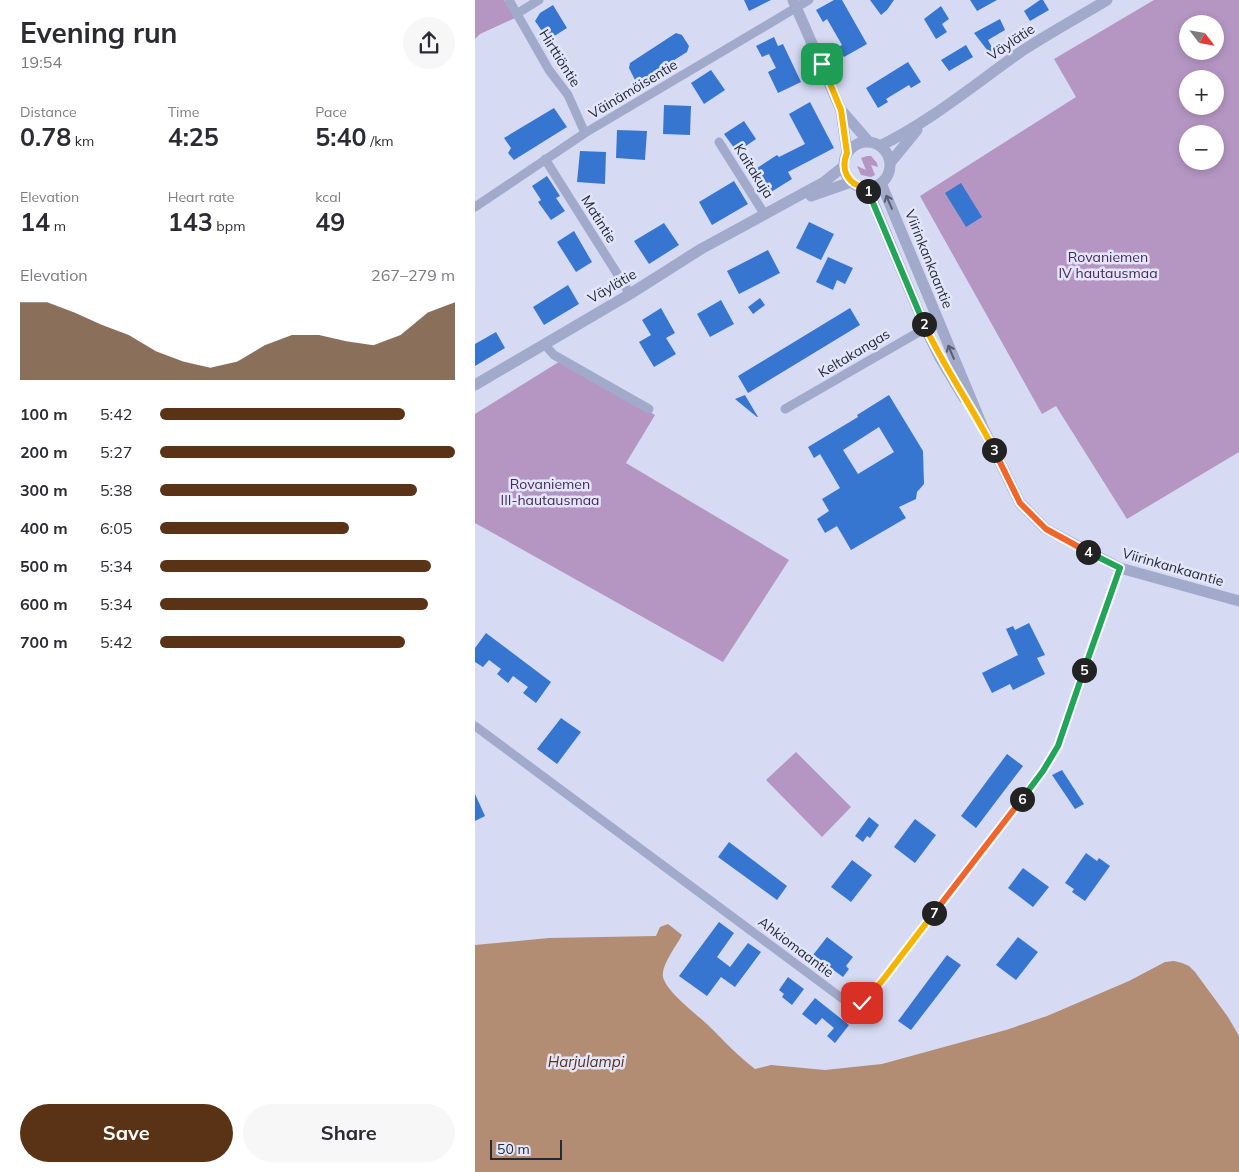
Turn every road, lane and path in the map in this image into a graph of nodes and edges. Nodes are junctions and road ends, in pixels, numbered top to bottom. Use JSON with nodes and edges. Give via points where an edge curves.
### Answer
{"nodes":[{"id":1,"x":509,"y":0,"type":"edge"},
{"id":2,"x":539,"y":0,"type":"edge"},
{"id":3,"x":809,"y":0,"type":"edge"},
{"id":4,"x":1107,"y":0,"type":"edge"},
{"id":5,"x":795,"y":4,"type":"edge"},
{"id":6,"x":518,"y":13,"type":"junction"},
{"id":7,"x":841,"y":110,"type":"junction"},
{"id":8,"x":935,"y":114,"type":"junction"},
{"id":9,"x":585,"y":133,"type":"junction"},
{"id":10,"x":719,"y":142,"type":"dead end"},
{"id":11,"x":874,"y":144,"type":"junction"},
{"id":12,"x":847,"y":153,"type":"junction"},
{"id":13,"x":545,"y":159,"type":"junction"},
{"id":14,"x":890,"y":163,"type":"junction"},
{"id":15,"x":844,"y":166,"type":"junction"},
{"id":16,"x":851,"y":182,"type":"junction"},
{"id":17,"x":881,"y":183,"type":"junction"},
{"id":18,"x":865,"y":188,"type":"junction"},
{"id":19,"x":475,"y":207,"type":"edge"},
{"id":20,"x":765,"y":215,"type":"junction"},
{"id":21,"x":630,"y":294,"type":"junction"},
{"id":22,"x":938,"y":320,"type":"junction"},
{"id":23,"x":925,"y":327,"type":"junction"},
{"id":24,"x":544,"y":344,"type":"junction"},
{"id":25,"x":475,"y":385,"type":"edge"},
{"id":26,"x":649,"y":409,"type":"dead end"},
{"id":27,"x":785,"y":409,"type":"dead end"},
{"id":28,"x":984,"y":430,"type":"junction"},
{"id":29,"x":1120,"y":568,"type":"junction"},
{"id":30,"x":1239,"y":601,"type":"edge"},
{"id":31,"x":475,"y":726,"type":"edge"}],
"edges":[{"from":1,"to":6,"type":"street","name":"Hirttiöntie"},
{"from":2,"to":6,"type":"street"},
{"from":3,"to":5,"type":"street","name":"Väinämöisentie"},
{"from":4,"to":8,"type":"street","name":"Väylätie","via":[[1024,50]]},
{"from":5,"to":7,"type":"street"},
{"from":5,"to":9,"type":"street","name":"Väinämöisentie"},
{"from":6,"to":9,"type":"street","name":"Hirttiöntie","via":[[549,70],[568,95]]},
{"from":7,"to":11,"type":"street"},
{"from":7,"to":12,"type":"street"},
{"from":8,"to":11,"type":"street","name":"Väylätie","via":[[907,132]]},
{"from":8,"to":14,"type":"street","name":"Väylätie","via":[[912,135]]},
{"from":9,"to":13,"type":"street","name":"Väinämöisentie"},
{"from":10,"to":20,"type":"street","name":"Kaitakuja"},
{"from":11,"to":12,"type":"street","via":[[859,144]]},
{"from":11,"to":14,"type":"street"},
{"from":12,"to":15,"type":"street"},
{"from":13,"to":19,"type":"street","name":"Väinämöisentie"},
{"from":13,"to":21,"type":"street","name":"Matintie"},
{"from":14,"to":17,"type":"street"},
{"from":15,"to":16,"type":"street"},
{"from":15,"to":20,"type":"street","name":"Väylätie","via":[[824,182]]},
{"from":16,"to":18,"type":"street"},
{"from":16,"to":20,"type":"street","name":"Väylätie"},
{"from":17,"to":18,"type":"street"},
{"from":22,"to":17,"type":"street","name":"Viirinkankaantie","one_way":true},
{"from":18,"to":23,"type":"street","name":"Viirinkankaantie"},
{"from":20,"to":21,"type":"street","name":"Väylätie","via":[[701,249]]},
{"from":21,"to":24,"type":"street","name":"Väylätie"},
{"from":22,"to":23,"type":"street","name":"Keltakangas"},
{"from":28,"to":22,"type":"street","name":"Viirinkankaantie","one_way":true},
{"from":23,"to":27,"type":"street","name":"Keltakangas"},
{"from":23,"to":28,"type":"street","name":"Viirinkankaantie"},
{"from":24,"to":25,"type":"street","name":"Väylätie"},
{"from":24,"to":26,"type":"street","via":[[554,355]]},
{"from":28,"to":29,"type":"street","name":"Viirinkankaantie","via":[[1020,503],[1046,529]]},
{"from":29,"to":30,"type":"street","name":"Viirinkankaantie"},
{"from":29,"to":31,"type":"street","name":"Ahkiomaantie","via":[[1058,746],[995,834],[862,1003],[847,1002]]}]}
